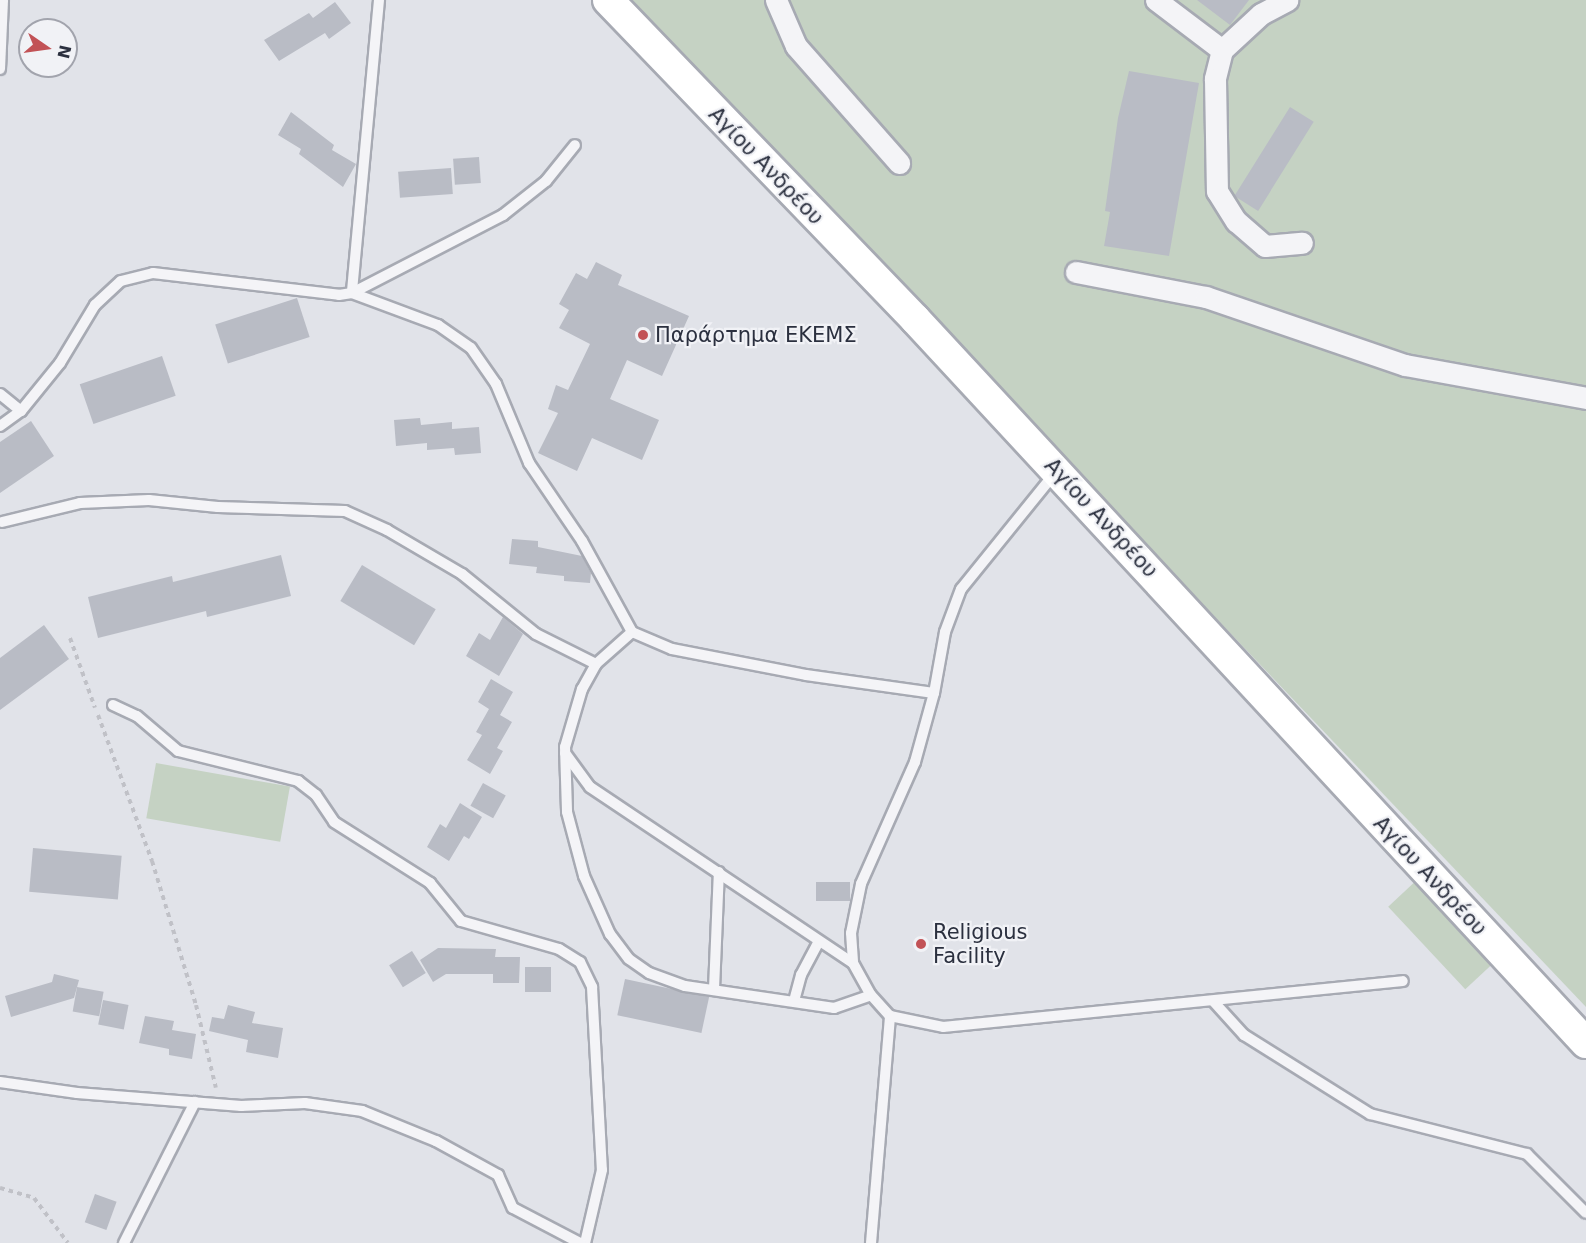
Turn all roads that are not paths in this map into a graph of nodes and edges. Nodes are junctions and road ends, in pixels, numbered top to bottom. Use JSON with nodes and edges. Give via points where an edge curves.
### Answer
{"nodes":[{"id":1,"x":3,"y":0,"type":"edge"},
{"id":2,"x":380,"y":0,"type":"edge"},
{"id":3,"x":608,"y":0,"type":"edge"},
{"id":4,"x":776,"y":0,"type":"edge"},
{"id":5,"x":1156,"y":0,"type":"edge"},
{"id":6,"x":1287,"y":0,"type":"edge"},
{"id":7,"x":1221,"y":50,"type":"junction"},
{"id":8,"x":0,"y":69,"type":"edge"},
{"id":9,"x":575,"y":145,"type":"dead end"},
{"id":10,"x":899,"y":163,"type":"dead end"},
{"id":11,"x":1302,"y":243,"type":"dead end"},
{"id":12,"x":1076,"y":272,"type":"dead end"},
{"id":13,"x":352,"y":293,"type":"junction"},
{"id":14,"x":0,"y":394,"type":"edge"},
{"id":15,"x":1586,"y":398,"type":"edge"},
{"id":16,"x":21,"y":411,"type":"junction"},
{"id":17,"x":0,"y":426,"type":"edge"},
{"id":18,"x":1057,"y":470,"type":"junction"},
{"id":19,"x":2,"y":522,"type":"dead end"},
{"id":20,"x":632,"y":632,"type":"junction"},
{"id":21,"x":596,"y":664,"type":"junction"},
{"id":22,"x":934,"y":693,"type":"junction"},
{"id":23,"x":113,"y":705,"type":"dead end"},
{"id":24,"x":565,"y":753,"type":"junction"},
{"id":25,"x":719,"y":872,"type":"junction"},
{"id":26,"x":819,"y":941,"type":"junction"},
{"id":27,"x":853,"y":963,"type":"junction"},
{"id":28,"x":1402,"y":981,"type":"dead end"},
{"id":29,"x":714,"y":989,"type":"junction"},
{"id":30,"x":871,"y":995,"type":"junction"},
{"id":31,"x":794,"y":1001,"type":"junction"},
{"id":32,"x":1214,"y":1002,"type":"junction"},
{"id":33,"x":890,"y":1016,"type":"junction"},
{"id":34,"x":1586,"y":1043,"type":"edge"},
{"id":35,"x":0,"y":1082,"type":"edge"},
{"id":36,"x":195,"y":1102,"type":"junction"},
{"id":37,"x":1586,"y":1213,"type":"edge"},
{"id":38,"x":124,"y":1243,"type":"edge"},
{"id":39,"x":580,"y":1243,"type":"edge"},
{"id":40,"x":585,"y":1243,"type":"edge"},
{"id":41,"x":871,"y":1243,"type":"edge"}],
"edges":[{"from":1,"to":8,"type":"lane"},
{"from":2,"to":13,"type":"lane"},
{"from":3,"to":18,"type":"main road","name":"Αγίου Ανδρέου"},
{"from":4,"to":10,"type":"street","via":[[796,46]]},
{"from":5,"to":7,"type":"street"},
{"from":6,"to":7,"type":"street","via":[[1261,14]]},
{"from":7,"to":11,"type":"street","via":[[1215,79],[1217,191],[1236,221],[1265,246]]},
{"from":9,"to":13,"type":"lane","via":[[546,181],[503,216]]},
{"from":12,"to":15,"type":"street","via":[[1206,297],[1405,365]]},
{"from":13,"to":16,"type":"lane","via":[[339,296],[153,273],[121,280],[95,305],[60,363]]},
{"from":13,"to":20,"type":"lane","via":[[438,325],[471,348],[496,384],[529,463],[582,541]]},
{"from":14,"to":16,"type":"lane"},
{"from":16,"to":17,"type":"lane"},
{"from":18,"to":22,"type":"lane","via":[[961,589],[945,632]]},
{"from":18,"to":34,"type":"main road","name":"Αγίου Ανδρέου"},
{"from":19,"to":21,"type":"lane","via":[[80,503],[149,500],[218,507],[345,511],[387,530],[462,574],[536,634]]},
{"from":20,"to":21,"type":"lane"},
{"from":20,"to":22,"type":"lane","via":[[672,649],[806,675]]},
{"from":21,"to":24,"type":"lane","via":[[582,689]]},
{"from":22,"to":27,"type":"lane","via":[[915,762],[861,884],[851,933]]},
{"from":23,"to":40,"type":"lane","via":[[137,716],[178,752],[298,781],[316,795],[334,822],[430,883],[460,921],[559,949],[580,962],[592,987],[602,1170]]},
{"from":24,"to":25,"type":"lane","via":[[590,787]]},
{"from":24,"to":29,"type":"lane","via":[[567,812],[584,876],[610,934],[628,959],[649,973],[685,986]]},
{"from":25,"to":26,"type":"lane"},
{"from":25,"to":29,"type":"lane"},
{"from":26,"to":27,"type":"lane"},
{"from":26,"to":31,"type":"lane","via":[[801,975]]},
{"from":27,"to":30,"type":"lane"},
{"from":28,"to":32,"type":"lane"},
{"from":29,"to":31,"type":"lane"},
{"from":30,"to":31,"type":"lane","via":[[834,1008]]},
{"from":30,"to":33,"type":"lane"},
{"from":32,"to":33,"type":"lane","via":[[943,1027]]},
{"from":32,"to":37,"type":"lane","via":[[1244,1035],[1370,1114],[1527,1154]]},
{"from":33,"to":41,"type":"lane"},
{"from":35,"to":36,"type":"lane","via":[[77,1093]]},
{"from":36,"to":38,"type":"lane"},
{"from":36,"to":39,"type":"lane","via":[[305,1103],[362,1111],[436,1141],[498,1175],[513,1208]]}]}
